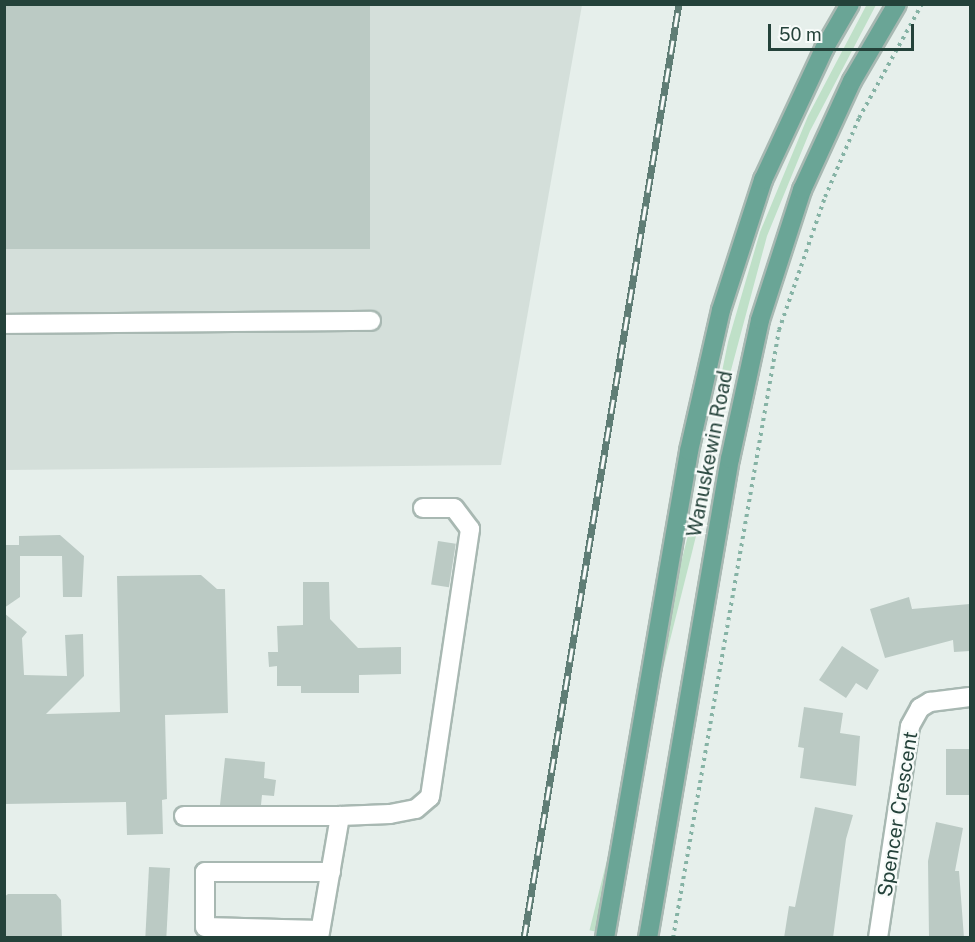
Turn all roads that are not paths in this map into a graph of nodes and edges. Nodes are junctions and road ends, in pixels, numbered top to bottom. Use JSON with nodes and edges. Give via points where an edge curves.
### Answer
{"nodes":[{"id":1,"x":850,"y":4,"type":"edge"},
{"id":2,"x":897,"y":4,"type":"edge"},
{"id":3,"x":371,"y":321,"type":"dead end"},
{"id":4,"x":4,"y":324,"type":"edge"},
{"id":5,"x":423,"y":508,"type":"dead end"},
{"id":6,"x":970,"y":697,"type":"edge"},
{"id":7,"x":184,"y":816,"type":"dead end"},
{"id":8,"x":340,"y":816,"type":"junction"},
{"id":9,"x":331,"y":872,"type":"junction"},
{"id":10,"x":320,"y":934,"type":"edge"},
{"id":11,"x":605,"y":938,"type":"edge"},
{"id":12,"x":648,"y":938,"type":"edge"},
{"id":13,"x":878,"y":938,"type":"edge"}],
"edges":[{"from":1,"to":11,"type":"main road","name":"Wanuskewin Road","via":[[824,49],[764,180],[721,310],[689,451]]},
{"from":2,"to":12,"type":"main road","name":"Wanuskewin Road","via":[[852,81],[802,190],[760,320],[728,470]]},
{"from":3,"to":4,"type":"street"},
{"from":5,"to":8,"type":"street","via":[[454,508],[470,529],[430,797],[416,809],[399,813]]},
{"from":6,"to":13,"type":"street","name":"Spencer Crescent","via":[[930,702],[920,708],[910,726]]},
{"from":7,"to":8,"type":"street"},
{"from":8,"to":9,"type":"street"},
{"from":9,"to":10,"type":"street"},
{"from":9,"to":10,"type":"street","via":[[205,872],[205,927]]}]}
